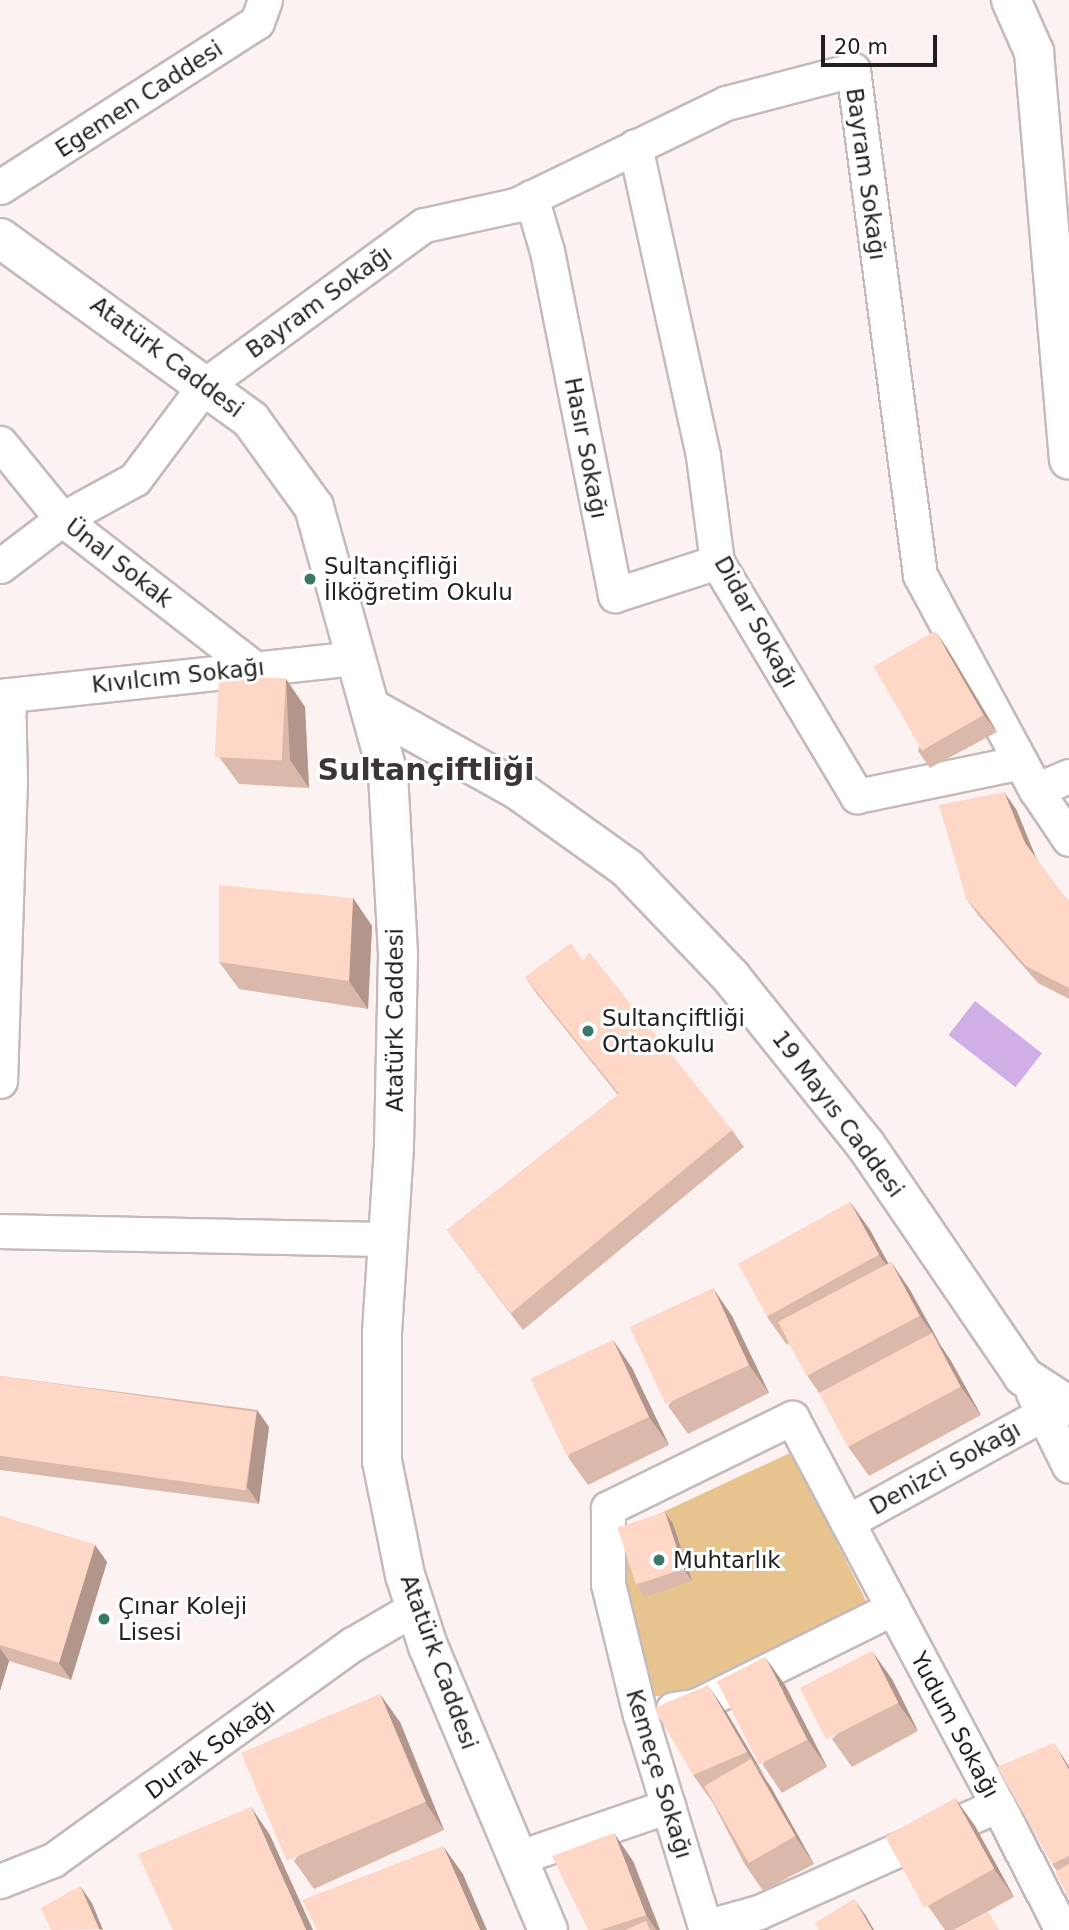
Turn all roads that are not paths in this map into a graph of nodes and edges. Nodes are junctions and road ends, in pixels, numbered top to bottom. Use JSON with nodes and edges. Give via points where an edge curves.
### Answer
{"nodes":[{"id":1,"x":265,"y":0,"type":"edge"},
{"id":2,"x":1011,"y":0,"type":"edge"},
{"id":3,"x":635,"y":146,"type":"junction"},
{"id":4,"x":0,"y":187,"type":"edge"},
{"id":5,"x":531,"y":197,"type":"junction"},
{"id":6,"x":0,"y":238,"type":"edge"},
{"id":7,"x":205,"y":385,"type":"junction"},
{"id":8,"x":0,"y":443,"type":"edge"},
{"id":9,"x":1069,"y":460,"type":"edge"},
{"id":10,"x":62,"y":519,"type":"junction"},
{"id":11,"x":717,"y":562,"type":"junction"},
{"id":12,"x":0,"y":566,"type":"edge"},
{"id":13,"x":357,"y":658,"type":"junction"},
{"id":14,"x":253,"y":667,"type":"junction"},
{"id":15,"x":4,"y":695,"type":"edge"},
{"id":16,"x":371,"y":708,"type":"junction"},
{"id":17,"x":1028,"y":776,"type":"junction"},
{"id":18,"x":1069,"y":776,"type":"edge"},
{"id":19,"x":1069,"y":839,"type":"edge"},
{"id":20,"x":0,"y":1081,"type":"edge"},
{"id":21,"x":0,"y":1231,"type":"edge"},
{"id":22,"x":388,"y":1239,"type":"junction"},
{"id":23,"x":1056,"y":1410,"type":"edge"},
{"id":24,"x":792,"y":1418,"type":"joint"},
{"id":25,"x":1069,"y":1466,"type":"edge"},
{"id":26,"x":847,"y":1522,"type":"junction"},
{"id":27,"x":416,"y":1607,"type":"junction"},
{"id":28,"x":892,"y":1608,"type":"junction"},
{"id":29,"x":640,"y":1715,"type":"junction"},
{"id":30,"x":998,"y":1805,"type":"junction"},
{"id":31,"x":668,"y":1806,"type":"junction"},
{"id":32,"x":517,"y":1858,"type":"junction"},
{"id":33,"x":0,"y":1881,"type":"edge"},
{"id":34,"x":548,"y":1930,"type":"edge"},
{"id":35,"x":1062,"y":1930,"type":"edge"}],
"edges":[{"from":1,"to":4,"type":"street","name":"Egemen Caddesi","via":[[257,22]]},
{"from":2,"to":9,"type":"street","via":[[1034,52]]},
{"from":3,"to":5,"type":"street","name":"Bayram Sokağı"},
{"from":3,"to":11,"type":"street","name":"Didar Sokağı","via":[[703,456]]},
{"from":3,"to":17,"type":"street","name":"Bayram Sokağı","via":[[726,103],[853,70],[920,575]]},
{"from":5,"to":7,"type":"street","name":"Bayram Sokağı","via":[[516,205],[425,225]]},
{"from":5,"to":11,"type":"street","name":"Hasır Sokağı","via":[[547,251],[615,595]]},
{"from":6,"to":7,"type":"street","name":"Atatürk Caddesi"},
{"from":7,"to":10,"type":"street","name":"Bayram Sokağı","via":[[135,479]]},
{"from":7,"to":13,"type":"street","name":"Atatürk Caddesi","via":[[251,420],[314,507]]},
{"from":8,"to":10,"type":"street","name":"Ünal Sokak"},
{"from":10,"to":12,"type":"street","name":"Bayram Sokağı"},
{"from":10,"to":14,"type":"street","name":"Ünal Sokak"},
{"from":11,"to":17,"type":"street","name":"Didar Sokağı","via":[[857,796]]},
{"from":13,"to":14,"type":"street","name":"Kıvılcım Sokağı"},
{"from":13,"to":16,"type":"street","name":"Atatürk Caddesi"},
{"from":14,"to":15,"type":"street","name":"Kıvılcım Sokağı"},
{"from":15,"to":20,"type":"street","via":[[10,781]]},
{"from":16,"to":22,"type":"street","name":"Atatürk Caddesi","via":[[388,774],[398,955]]},
{"from":16,"to":23,"type":"street","name":"19 Mayıs Caddesi","via":[[518,790],[627,868],[732,976],[865,1143],[1023,1376]]},
{"from":17,"to":18,"type":"street"},
{"from":17,"to":19,"type":"street","name":"Bayram Sokağı"},
{"from":21,"to":22,"type":"street"},
{"from":22,"to":27,"type":"street","name":"Atatürk Caddesi","via":[[382,1461]]},
{"from":23,"to":25,"type":"street"},
{"from":23,"to":26,"type":"street","name":"Denizci Sokağı"},
{"from":24,"to":26,"type":"street","name":"Yudum Sokağı"},
{"from":24,"to":29,"type":"street","name":"Kemeçe Sokağı","via":[[608,1508],[608,1584]]},
{"from":26,"to":28,"type":"street","name":"Yudum Sokağı"},
{"from":27,"to":32,"type":"street","name":"Atatürk Caddesi"},
{"from":27,"to":33,"type":"street","name":"Durak Sokağı","via":[[353,1644],[53,1860]]},
{"from":28,"to":29,"type":"street","via":[[695,1706]]},
{"from":28,"to":30,"type":"street","name":"Yudum Sokağı"},
{"from":29,"to":31,"type":"street","name":"Kemeçe Sokağı"},
{"from":30,"to":31,"type":"street","name":"Kemeçe Sokağı","via":[[759,1912],[705,1927]]},
{"from":30,"to":35,"type":"street","name":"Yudum Sokağı"},
{"from":31,"to":32,"type":"street"},
{"from":32,"to":34,"type":"street","name":"Atatürk Caddesi"}]}
